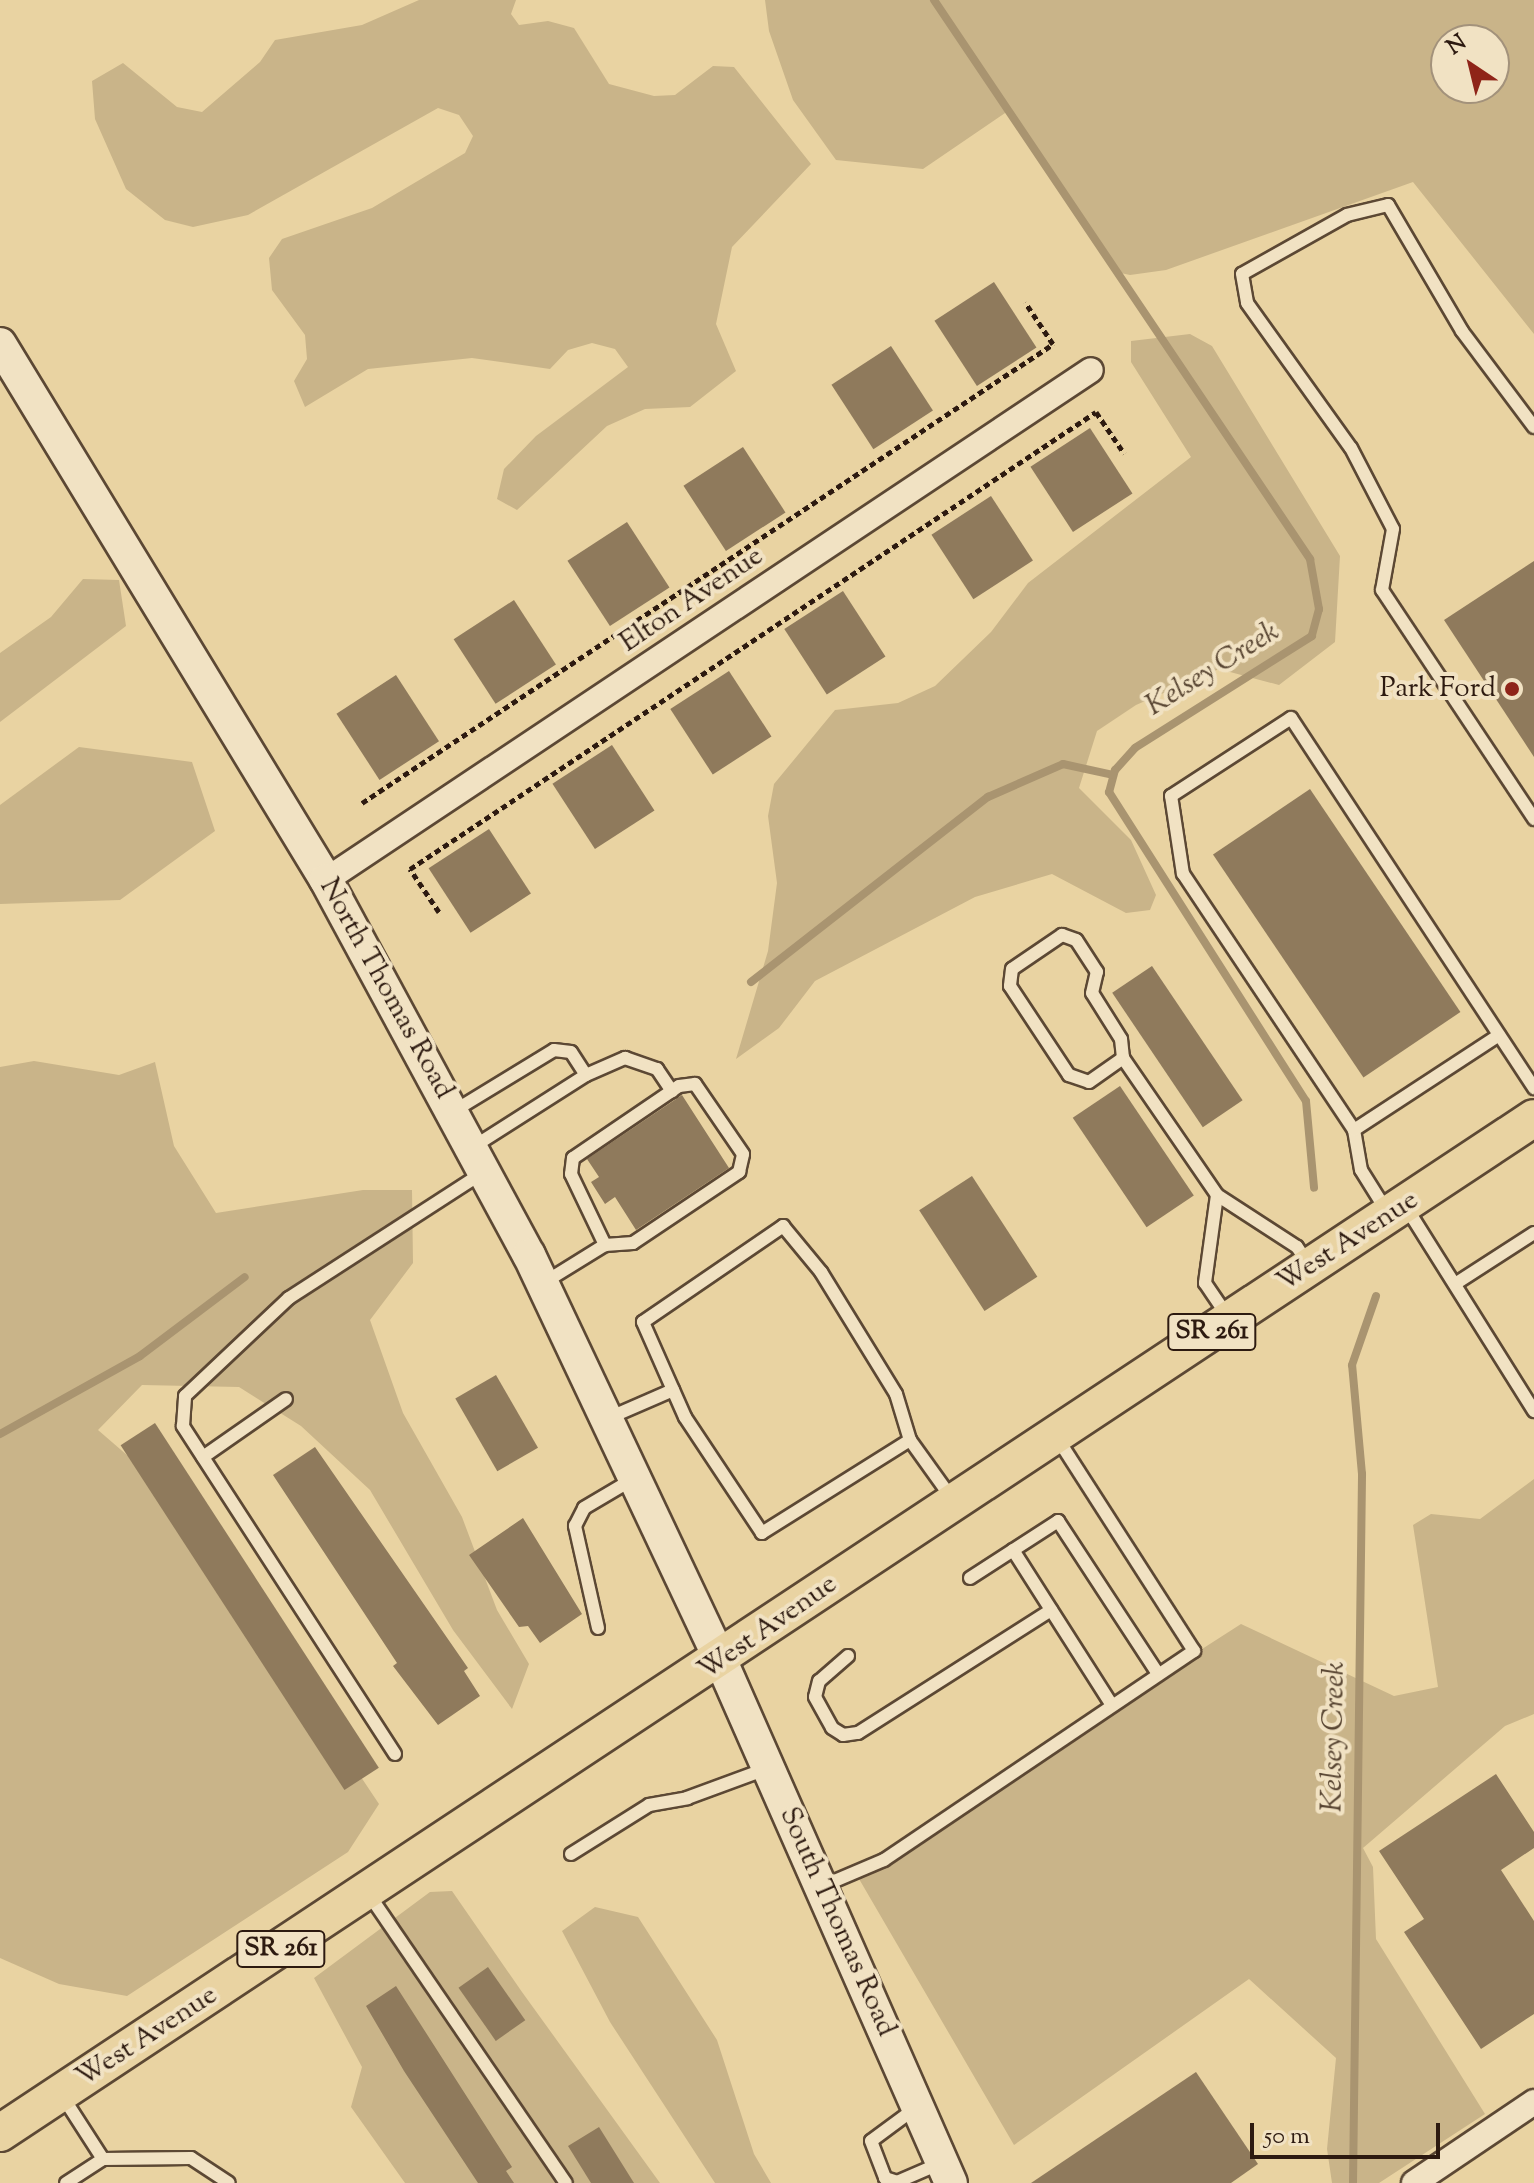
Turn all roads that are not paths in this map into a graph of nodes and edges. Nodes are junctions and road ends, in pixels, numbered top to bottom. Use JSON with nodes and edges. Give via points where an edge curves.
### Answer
{"nodes":[{"id":1,"x":0,"y":344,"type":"edge"},
{"id":2,"x":1091,"y":370,"type":"dead end"},
{"id":3,"x":1534,"y":427,"type":"edge"},
{"id":4,"x":1534,"y":819,"type":"edge"},
{"id":5,"x":326,"y":880,"type":"junction"},
{"id":6,"x":1499,"y":1035,"type":"junction"},
{"id":7,"x":1123,"y":1058,"type":"junction"},
{"id":8,"x":586,"y":1075,"type":"junction"},
{"id":9,"x":672,"y":1091,"type":"junction"},
{"id":10,"x":454,"y":1111,"type":"junction"},
{"id":11,"x":1533,"y":1114,"type":"edge"},
{"id":12,"x":1354,"y":1130,"type":"junction"},
{"id":13,"x":479,"y":1159,"type":"junction"},
{"id":14,"x":1217,"y":1195,"type":"junction"},
{"id":15,"x":1396,"y":1210,"type":"junction"},
{"id":16,"x":1534,"y":1233,"type":"edge"},
{"id":17,"x":605,"y":1245,"type":"junction"},
{"id":18,"x":1310,"y":1267,"type":"junction"},
{"id":19,"x":542,"y":1283,"type":"junction"},
{"id":20,"x":1455,"y":1284,"type":"junction"},
{"id":21,"x":1230,"y":1320,"type":"junction"},
{"id":22,"x":673,"y":1390,"type":"junction"},
{"id":23,"x":286,"y":1399,"type":"dead end"},
{"id":24,"x":1534,"y":1411,"type":"edge"},
{"id":25,"x":605,"y":1419,"type":"junction"},
{"id":26,"x":1056,"y":1436,"type":"junction"},
{"id":27,"x":910,"y":1440,"type":"junction"},
{"id":28,"x":203,"y":1457,"type":"junction"},
{"id":29,"x":633,"y":1479,"type":"junction"},
{"id":30,"x":955,"y":1502,"type":"junction"},
{"id":31,"x":1013,"y":1550,"type":"junction"},
{"id":32,"x":970,"y":1578,"type":"dead end"},
{"id":33,"x":1051,"y":1610,"type":"junction"},
{"id":34,"x":598,"y":1628,"type":"dead end"},
{"id":35,"x":848,"y":1656,"type":"dead end"},
{"id":36,"x":721,"y":1661,"type":"junction"},
{"id":37,"x":1158,"y":1674,"type":"junction"},
{"id":38,"x":1111,"y":1704,"type":"junction"},
{"id":39,"x":395,"y":1754,"type":"dead end"},
{"id":40,"x":769,"y":1768,"type":"junction"},
{"id":41,"x":571,"y":1854,"type":"dead end"},
{"id":42,"x":823,"y":1886,"type":"junction"},
{"id":43,"x":368,"y":1893,"type":"junction"},
{"id":44,"x":61,"y":2093,"type":"junction"},
{"id":45,"x":1534,"y":2102,"type":"edge"},
{"id":46,"x":917,"y":2107,"type":"junction"},
{"id":47,"x":0,"y":2133,"type":"edge"},
{"id":48,"x":103,"y":2159,"type":"junction"},
{"id":49,"x":946,"y":2173,"type":"edge"},
{"id":50,"x":1422,"y":2181,"type":"edge"},
{"id":51,"x":66,"y":2183,"type":"edge"},
{"id":52,"x":229,"y":2183,"type":"edge"},
{"id":53,"x":566,"y":2183,"type":"edge"}],
"edges":[{"from":1,"to":5,"type":"street","name":"North Thomas Road"},
{"from":2,"to":5,"type":"street","name":"Elton Avenue"},
{"from":3,"to":4,"type":"lane","via":[[1462,331],[1388,205],[1347,215],[1242,274],[1247,303],[1351,448],[1393,529],[1382,590]]},
{"from":5,"to":10,"type":"street","name":"North Thomas Road"},
{"from":6,"to":11,"type":"lane"},
{"from":6,"to":12,"type":"lane"},
{"from":6,"to":12,"type":"lane","via":[[1291,718],[1171,796],[1183,874]]},
{"from":7,"to":7,"type":"lane","via":[[1089,1082],[1069,1075],[1010,986],[1012,969],[1062,935],[1076,940],[1097,972],[1092,993],[1121,1039]]},
{"from":7,"to":14,"type":"lane"},
{"from":8,"to":9,"type":"lane","via":[[625,1058],[657,1069]]},
{"from":8,"to":10,"type":"lane","via":[[571,1052],[554,1050]]},
{"from":8,"to":13,"type":"lane"},
{"from":9,"to":17,"type":"lane","via":[[573,1158],[571,1174]]},
{"from":9,"to":17,"type":"lane","via":[[695,1084],[743,1154],[739,1172],[633,1243]]},
{"from":10,"to":13,"type":"street","name":"North Thomas Road"},
{"from":11,"to":15,"type":"main road","name":"West Avenue","number":"SR 261"},
{"from":12,"to":15,"type":"lane","via":[[1361,1170]]},
{"from":13,"to":19,"type":"street","name":"North Thomas Road"},
{"from":13,"to":28,"type":"lane","via":[[289,1298],[217,1360],[185,1396],[183,1426]]},
{"from":14,"to":18,"type":"lane","via":[[1297,1247]]},
{"from":14,"to":21,"type":"lane","via":[[1205,1283]]},
{"from":15,"to":18,"type":"main road","name":"West Avenue","number":"SR 261"},
{"from":15,"to":20,"type":"lane"},
{"from":16,"to":20,"type":"lane"},
{"from":17,"to":19,"type":"lane"},
{"from":18,"to":21,"type":"main road","name":"West Avenue","number":"SR 261"},
{"from":19,"to":25,"type":"street","name":"North Thomas Road"},
{"from":20,"to":24,"type":"lane"},
{"from":21,"to":26,"type":"main road","name":"West Avenue","number":"SR 261"},
{"from":22,"to":25,"type":"lane"},
{"from":22,"to":27,"type":"lane","via":[[762,1533]]},
{"from":22,"to":27,"type":"lane","via":[[643,1322],[783,1226],[821,1272],[896,1394]]},
{"from":23,"to":28,"type":"lane"},
{"from":25,"to":29,"type":"street","name":"North Thomas Road"},
{"from":26,"to":30,"type":"main road","name":"West Avenue","number":"SR 261"},
{"from":26,"to":37,"type":"lane","via":[[1194,1651]]},
{"from":27,"to":30,"type":"lane"},
{"from":28,"to":39,"type":"lane"},
{"from":29,"to":34,"type":"lane","via":[[584,1508],[575,1526]]},
{"from":29,"to":36,"type":"street","name":"North Thomas Road"},
{"from":30,"to":36,"type":"main road","name":"West Avenue","number":"SR 261"},
{"from":31,"to":32,"type":"lane"},
{"from":31,"to":33,"type":"lane"},
{"from":31,"to":37,"type":"lane","via":[[1058,1521]]},
{"from":33,"to":35,"type":"lane","via":[[858,1733],[843,1735],[832,1728],[815,1697],[825,1674]]},
{"from":33,"to":38,"type":"lane"},
{"from":36,"to":40,"type":"street","name":"South Thomas Road"},
{"from":36,"to":43,"type":"main road","name":"West Avenue","number":"SR 261"},
{"from":37,"to":38,"type":"lane"},
{"from":38,"to":42,"type":"lane","via":[[884,1860]]},
{"from":40,"to":41,"type":"lane","via":[[687,1798],[649,1805]]},
{"from":40,"to":42,"type":"street","name":"South Thomas Road"},
{"from":42,"to":46,"type":"street","name":"South Thomas Road"},
{"from":43,"to":44,"type":"main road","name":"West Avenue","number":"SR 261"},
{"from":43,"to":53,"type":"lane"},
{"from":44,"to":47,"type":"main road","name":"West Avenue","number":"SR 261"},
{"from":44,"to":48,"type":"lane"},
{"from":45,"to":50,"type":"street"},
{"from":46,"to":49,"type":"street","name":"South Thomas Road"},
{"from":46,"to":49,"type":"lane","via":[[871,2141],[885,2178],[897,2182]]},
{"from":48,"to":51,"type":"lane"},
{"from":48,"to":52,"type":"lane","via":[[191,2158]]}]}
